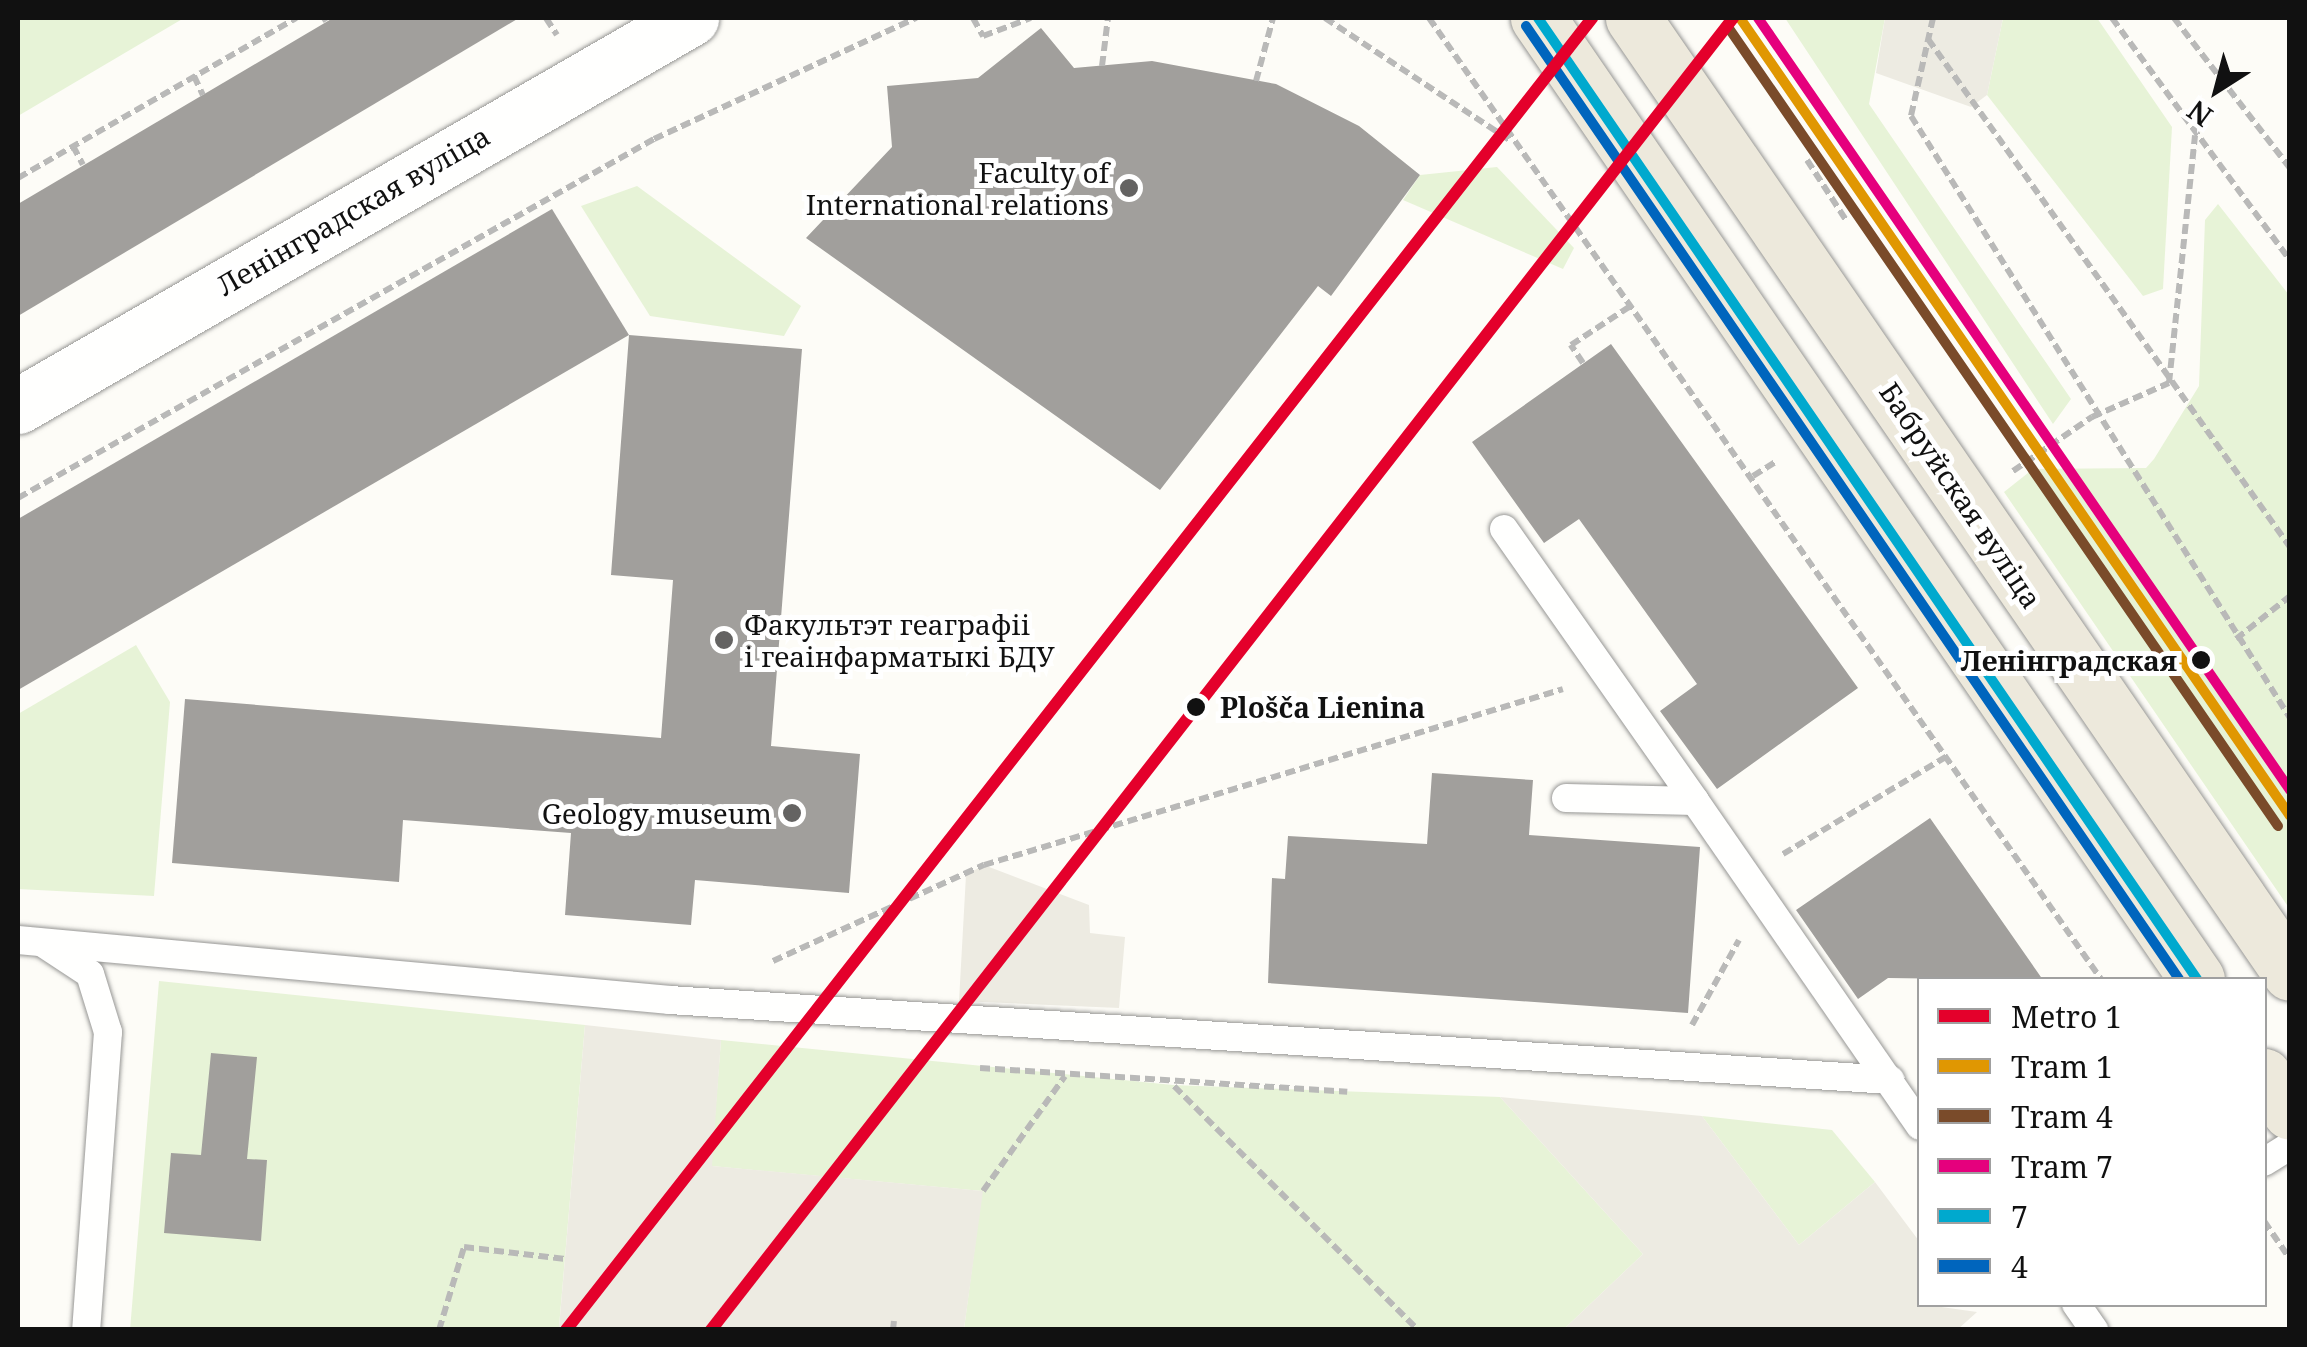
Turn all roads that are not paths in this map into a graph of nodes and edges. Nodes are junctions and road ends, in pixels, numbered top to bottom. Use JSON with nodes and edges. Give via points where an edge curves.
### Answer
{"nodes":[{"id":1,"x":691,"y":18,"type":"edge"},
{"id":2,"x":1538,"y":18,"type":"edge"},
{"id":3,"x":1633,"y":18,"type":"edge"},
{"id":4,"x":18,"y":406,"type":"edge"},
{"id":5,"x":1504,"y":529,"type":"dead end"},
{"id":6,"x":1566,"y":798,"type":"dead end"},
{"id":7,"x":1695,"y":801,"type":"junction"},
{"id":8,"x":30,"y":941,"type":"edge"},
{"id":9,"x":2290,"y":974,"type":"edge"},
{"id":10,"x":2195,"y":977,"type":"edge"},
{"id":11,"x":1890,"y":1080,"type":"junction"},
{"id":12,"x":2267,"y":1080,"type":"edge"},
{"id":13,"x":2290,"y":1112,"type":"edge"},
{"id":14,"x":1917,"y":1121,"type":"edge"},
{"id":15,"x":2290,"y":1146,"type":"edge"},
{"id":16,"x":2267,"y":1160,"type":"edge"},
{"id":17,"x":2078,"y":1307,"type":"edge"},
{"id":18,"x":86,"y":1330,"type":"edge"},
{"id":19,"x":2094,"y":1330,"type":"edge"}],
"edges":[{"from":1,"to":4,"type":"street","name":"Ленінградская вуліца"},
{"from":2,"to":10,"type":"main road"},
{"from":3,"to":9,"type":"main road","name":"Бабруйская вуліца"},
{"from":5,"to":7,"type":"lane"},
{"from":6,"to":7,"type":"lane"},
{"from":7,"to":11,"type":"lane"},
{"from":8,"to":11,"type":"lane","via":[[670,1000]]},
{"from":8,"to":18,"type":"lane","via":[[90,974],[108,1032]]},
{"from":11,"to":14,"type":"lane"},
{"from":12,"to":13,"type":"main road"},
{"from":15,"to":16,"type":"lane"},
{"from":17,"to":19,"type":"lane"}]}
